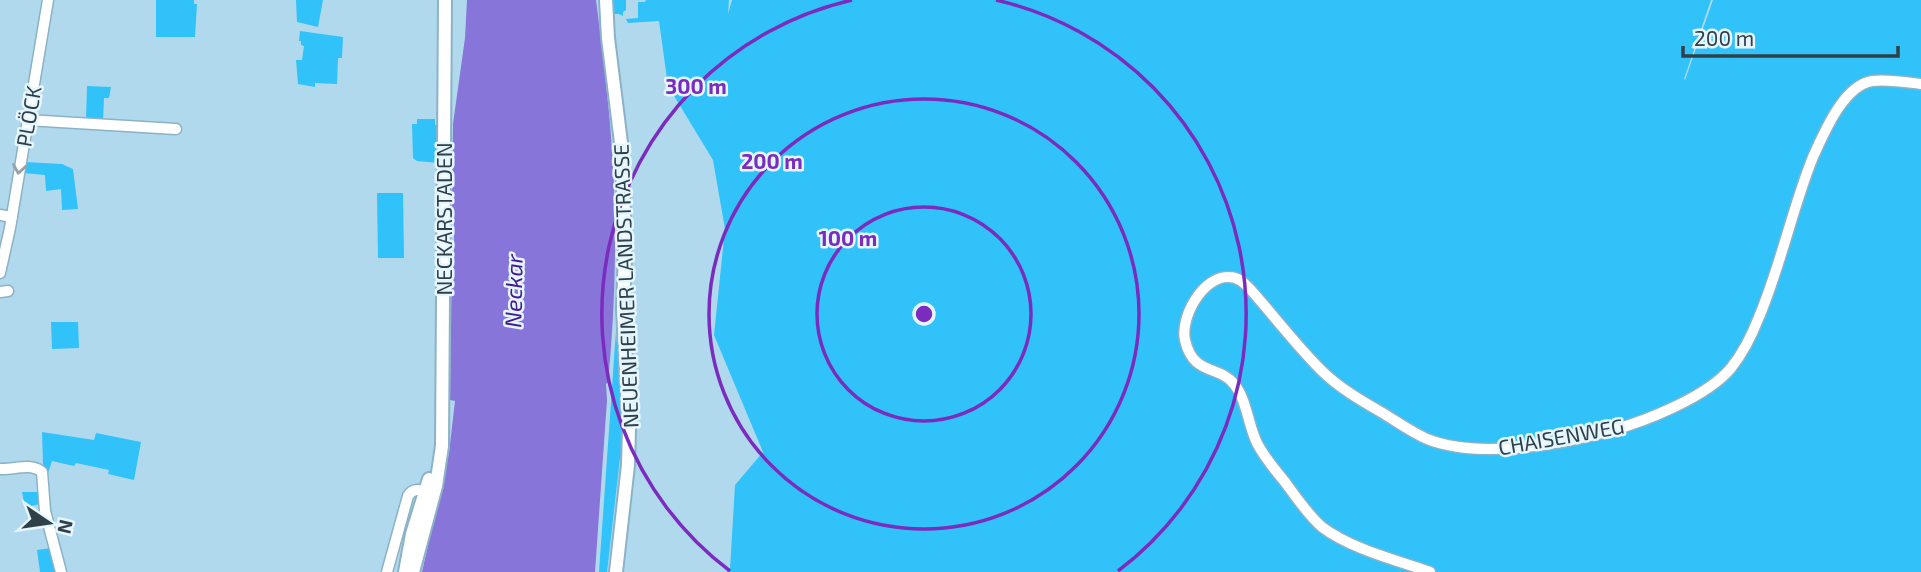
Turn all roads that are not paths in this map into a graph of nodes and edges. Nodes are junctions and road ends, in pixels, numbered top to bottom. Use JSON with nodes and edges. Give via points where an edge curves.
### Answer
{"nodes":[{"id":1,"x":48,"y":0,"type":"edge"},
{"id":2,"x":445,"y":0,"type":"edge"},
{"id":3,"x":606,"y":0,"type":"edge"},
{"id":4,"x":1921,"y":84,"type":"edge"},
{"id":5,"x":27,"y":120,"type":"junction"},
{"id":6,"x":176,"y":129,"type":"dead end"},
{"id":7,"x":0,"y":215,"type":"edge"},
{"id":8,"x":12,"y":217,"type":"junction"},
{"id":9,"x":0,"y":273,"type":"edge"},
{"id":10,"x":0,"y":469,"type":"edge"},
{"id":11,"x":429,"y":492,"type":"junction"},
{"id":12,"x":61,"y":572,"type":"edge"},
{"id":13,"x":387,"y":572,"type":"edge"},
{"id":14,"x":405,"y":572,"type":"edge"},
{"id":15,"x":413,"y":572,"type":"edge"},
{"id":16,"x":616,"y":572,"type":"edge"},
{"id":17,"x":1430,"y":572,"type":"edge"}],
"edges":[{"from":1,"to":5,"type":"street","name":"PLÖCK"},
{"from":2,"to":11,"type":"main road","name":"NECKARSTADEN","via":[[441,438]]},
{"from":3,"to":16,"type":"main road","name":"NEUENHEIMER LANDSTRASSE","via":[[622,151],[629,429]]},
{"from":4,"to":17,"type":"street","name":"CHAISENWEG","via":[[1870,82],[1846,97],[1813,157],[1773,283],[1742,354],[1716,383],[1682,403],[1620,428],[1499,449],[1435,441],[1332,380],[1240,280],[1230,276],[1217,279],[1201,293],[1185,319],[1188,348],[1208,370],[1234,383],[1257,444],[1316,521],[1344,539]]},
{"from":5,"to":6,"type":"street"},
{"from":5,"to":8,"type":"street","name":"PLÖCK","one_way":true},
{"from":7,"to":8,"type":"street"},
{"from":8,"to":9,"type":"street","name":"PLÖCK"},
{"from":10,"to":12,"type":"street","via":[[40,469]]},
{"from":11,"to":13,"type":"street","via":[[414,489],[409,494]]},
{"from":11,"to":14,"type":"main road","name":"NECKARSTADEN","via":[[410,542]]},
{"from":11,"to":15,"type":"main road","name":"NECKARSTADEN"}]}
